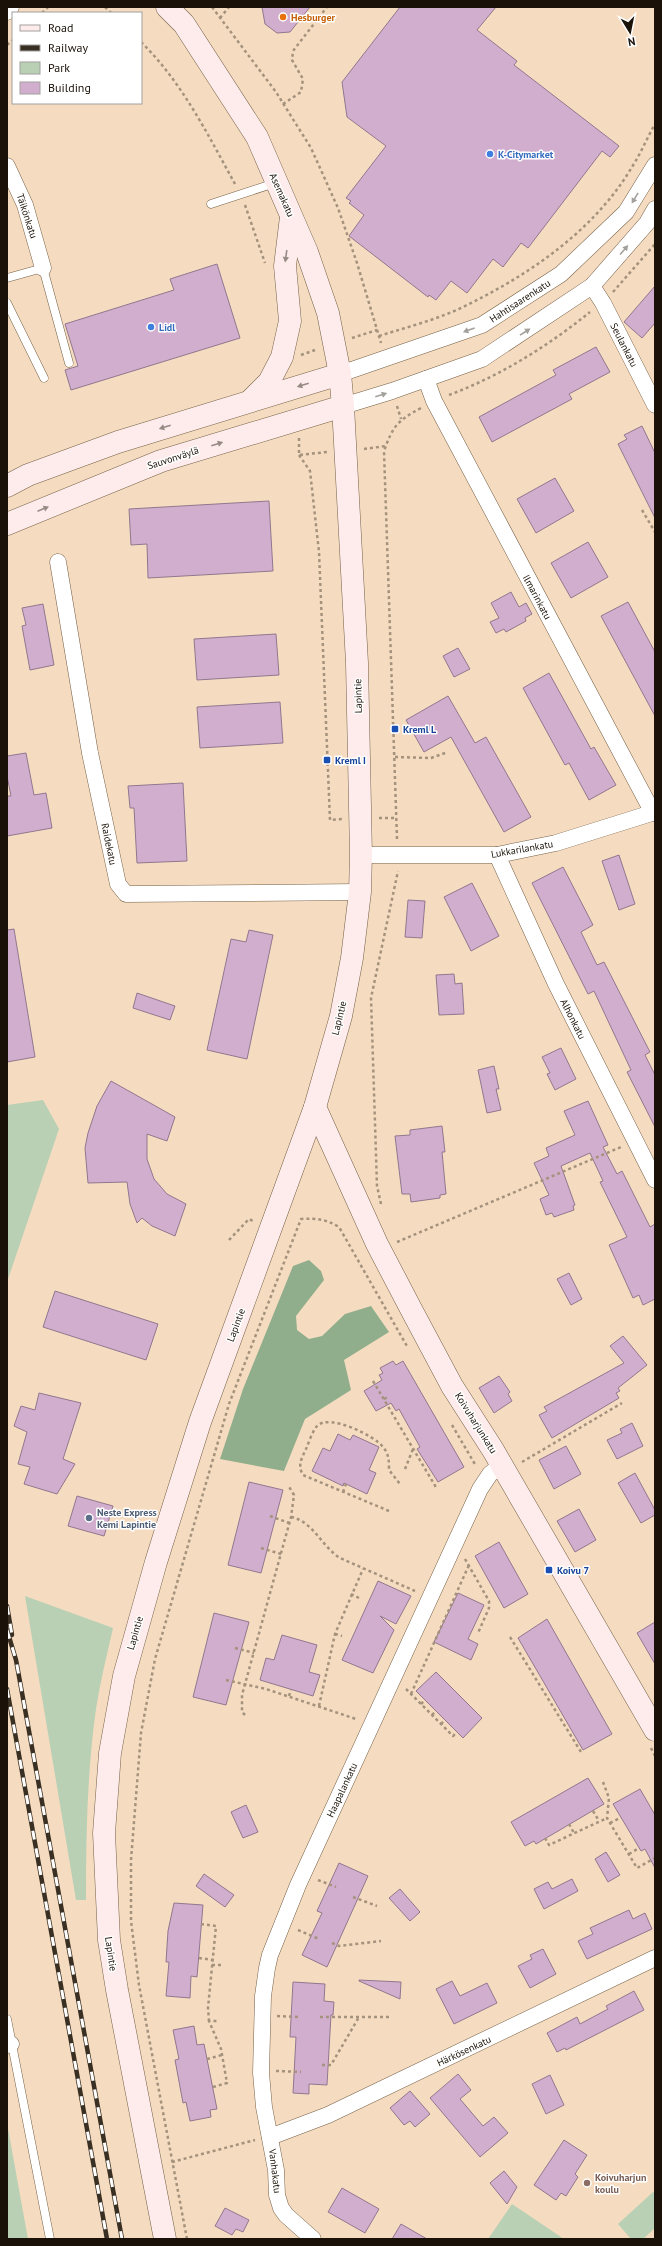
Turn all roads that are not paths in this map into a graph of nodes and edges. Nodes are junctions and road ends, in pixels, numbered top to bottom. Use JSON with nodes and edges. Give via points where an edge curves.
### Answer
{"nodes":[{"id":1,"x":11,"y":7,"type":"edge"},
{"id":2,"x":167,"y":7,"type":"edge"},
{"id":3,"x":7,"y":12,"type":"edge"},
{"id":4,"x":655,"y":165,"type":"edge"},
{"id":5,"x":7,"y":166,"type":"edge"},
{"id":6,"x":276,"y":183,"type":"junction"},
{"id":7,"x":211,"y":204,"type":"dead end"},
{"id":8,"x":655,"y":209,"type":"edge"},
{"id":9,"x":291,"y":217,"type":"junction"},
{"id":10,"x":43,"y":268,"type":"junction"},
{"id":11,"x":7,"y":278,"type":"edge"},
{"id":12,"x":592,"y":286,"type":"junction"},
{"id":13,"x":7,"y":303,"type":"edge"},
{"id":14,"x":69,"y":364,"type":"dead end"},
{"id":15,"x":340,"y":374,"type":"junction"},
{"id":16,"x":44,"y":378,"type":"dead end"},
{"id":17,"x":426,"y":379,"type":"junction"},
{"id":18,"x":249,"y":402,"type":"junction"},
{"id":19,"x":655,"y":405,"type":"edge"},
{"id":20,"x":343,"y":406,"type":"junction"},
{"id":21,"x":7,"y":486,"type":"edge"},
{"id":22,"x":7,"y":524,"type":"edge"},
{"id":23,"x":58,"y":562,"type":"dead end"},
{"id":24,"x":654,"y":812,"type":"edge"},
{"id":25,"x":361,"y":855,"type":"junction"},
{"id":26,"x":497,"y":855,"type":"junction"},
{"id":27,"x":360,"y":892,"type":"junction"},
{"id":28,"x":315,"y":1107,"type":"junction"},
{"id":29,"x":655,"y":1180,"type":"edge"},
{"id":30,"x":513,"y":1462,"type":"junction"},
{"id":31,"x":655,"y":1730,"type":"edge"},
{"id":32,"x":655,"y":1958,"type":"edge"},
{"id":33,"x":7,"y":2019,"type":"edge"},
{"id":34,"x":9,"y":2044,"type":"edge"},
{"id":35,"x":270,"y":2137,"type":"junction"},
{"id":36,"x":50,"y":2239,"type":"edge"},
{"id":37,"x":165,"y":2239,"type":"edge"},
{"id":38,"x":313,"y":2239,"type":"edge"}],
"edges":[{"from":1,"to":3,"type":"street"},
{"from":2,"to":6,"type":"main road","name":"Asemakatu","via":[[184,24],[257,137]]},
{"from":4,"to":15,"type":"street","name":"Hahtisaarenkatu","one_way":true,"via":[[626,212],[560,274],[482,325]]},
{"from":5,"to":10,"type":"street","name":"Täikönkatu","via":[[25,205]]},
{"from":6,"to":7,"type":"lane"},
{"from":6,"to":9,"type":"main road","name":"Asemakatu"},
{"from":12,"to":8,"type":"street","one_way":true,"via":[[647,223]]},
{"from":9,"to":15,"type":"main road","name":"Asemakatu","via":[[307,252],[328,313]]},
{"from":9,"to":18,"type":"main road","one_way":true,"via":[[285,266],[290,321],[282,357],[269,382]]},
{"from":10,"to":11,"type":"lane"},
{"from":10,"to":14,"type":"lane"},
{"from":17,"to":12,"type":"street","one_way":true,"via":[[482,359]]},
{"from":12,"to":19,"type":"street","name":"Seulankatu"},
{"from":13,"to":16,"type":"lane"},
{"from":15,"to":18,"type":"main road","one_way":true},
{"from":15,"to":20,"type":"main road","name":"Asemakatu"},
{"from":20,"to":17,"type":"street","one_way":true},
{"from":17,"to":24,"type":"street","name":"Ilmarinkatu","via":[[434,401]]},
{"from":18,"to":21,"type":"main road","one_way":true,"via":[[118,442],[28,475]]},
{"from":22,"to":20,"type":"main road","name":"Sauvonväylä","one_way":true,"via":[[161,461]]},
{"from":20,"to":25,"type":"main road","name":"Lapintie","via":[[357,663]]},
{"from":23,"to":27,"type":"street","name":"Raidekatu","via":[[90,753],[118,884],[126,894]]},
{"from":24,"to":26,"type":"street","name":"Lukkarilankatu","via":[[556,843]]},
{"from":25,"to":26,"type":"street","name":"Lukkarilankatu"},
{"from":25,"to":27,"type":"main road","name":"Lapintie"},
{"from":26,"to":29,"type":"street","name":"Alhonkatu","via":[[556,984]]},
{"from":27,"to":28,"type":"main road","name":"Lapintie","via":[[352,958],[341,1016]]},
{"from":28,"to":30,"type":"main road","name":"Koivuharjunkatu","via":[[392,1244],[452,1386]]},
{"from":28,"to":37,"type":"main road","name":"Lapintie","via":[[200,1422],[160,1547],[124,1676],[110,1753],[104,1833],[109,1940],[116,1990]]},
{"from":30,"to":31,"type":"main road","name":"Koivuharjunkatu"},
{"from":30,"to":35,"type":"street","name":"Haapalankatu","via":[[485,1481],[298,1885],[270,1955],[263,1996],[261,2071]]},
{"from":32,"to":35,"type":"street","name":"Härkösenkatu","via":[[328,2115]]},
{"from":33,"to":34,"type":"lane"},
{"from":34,"to":36,"type":"lane"},
{"from":35,"to":38,"type":"street","name":"Vanhakatu","via":[[281,2208]]}]}
